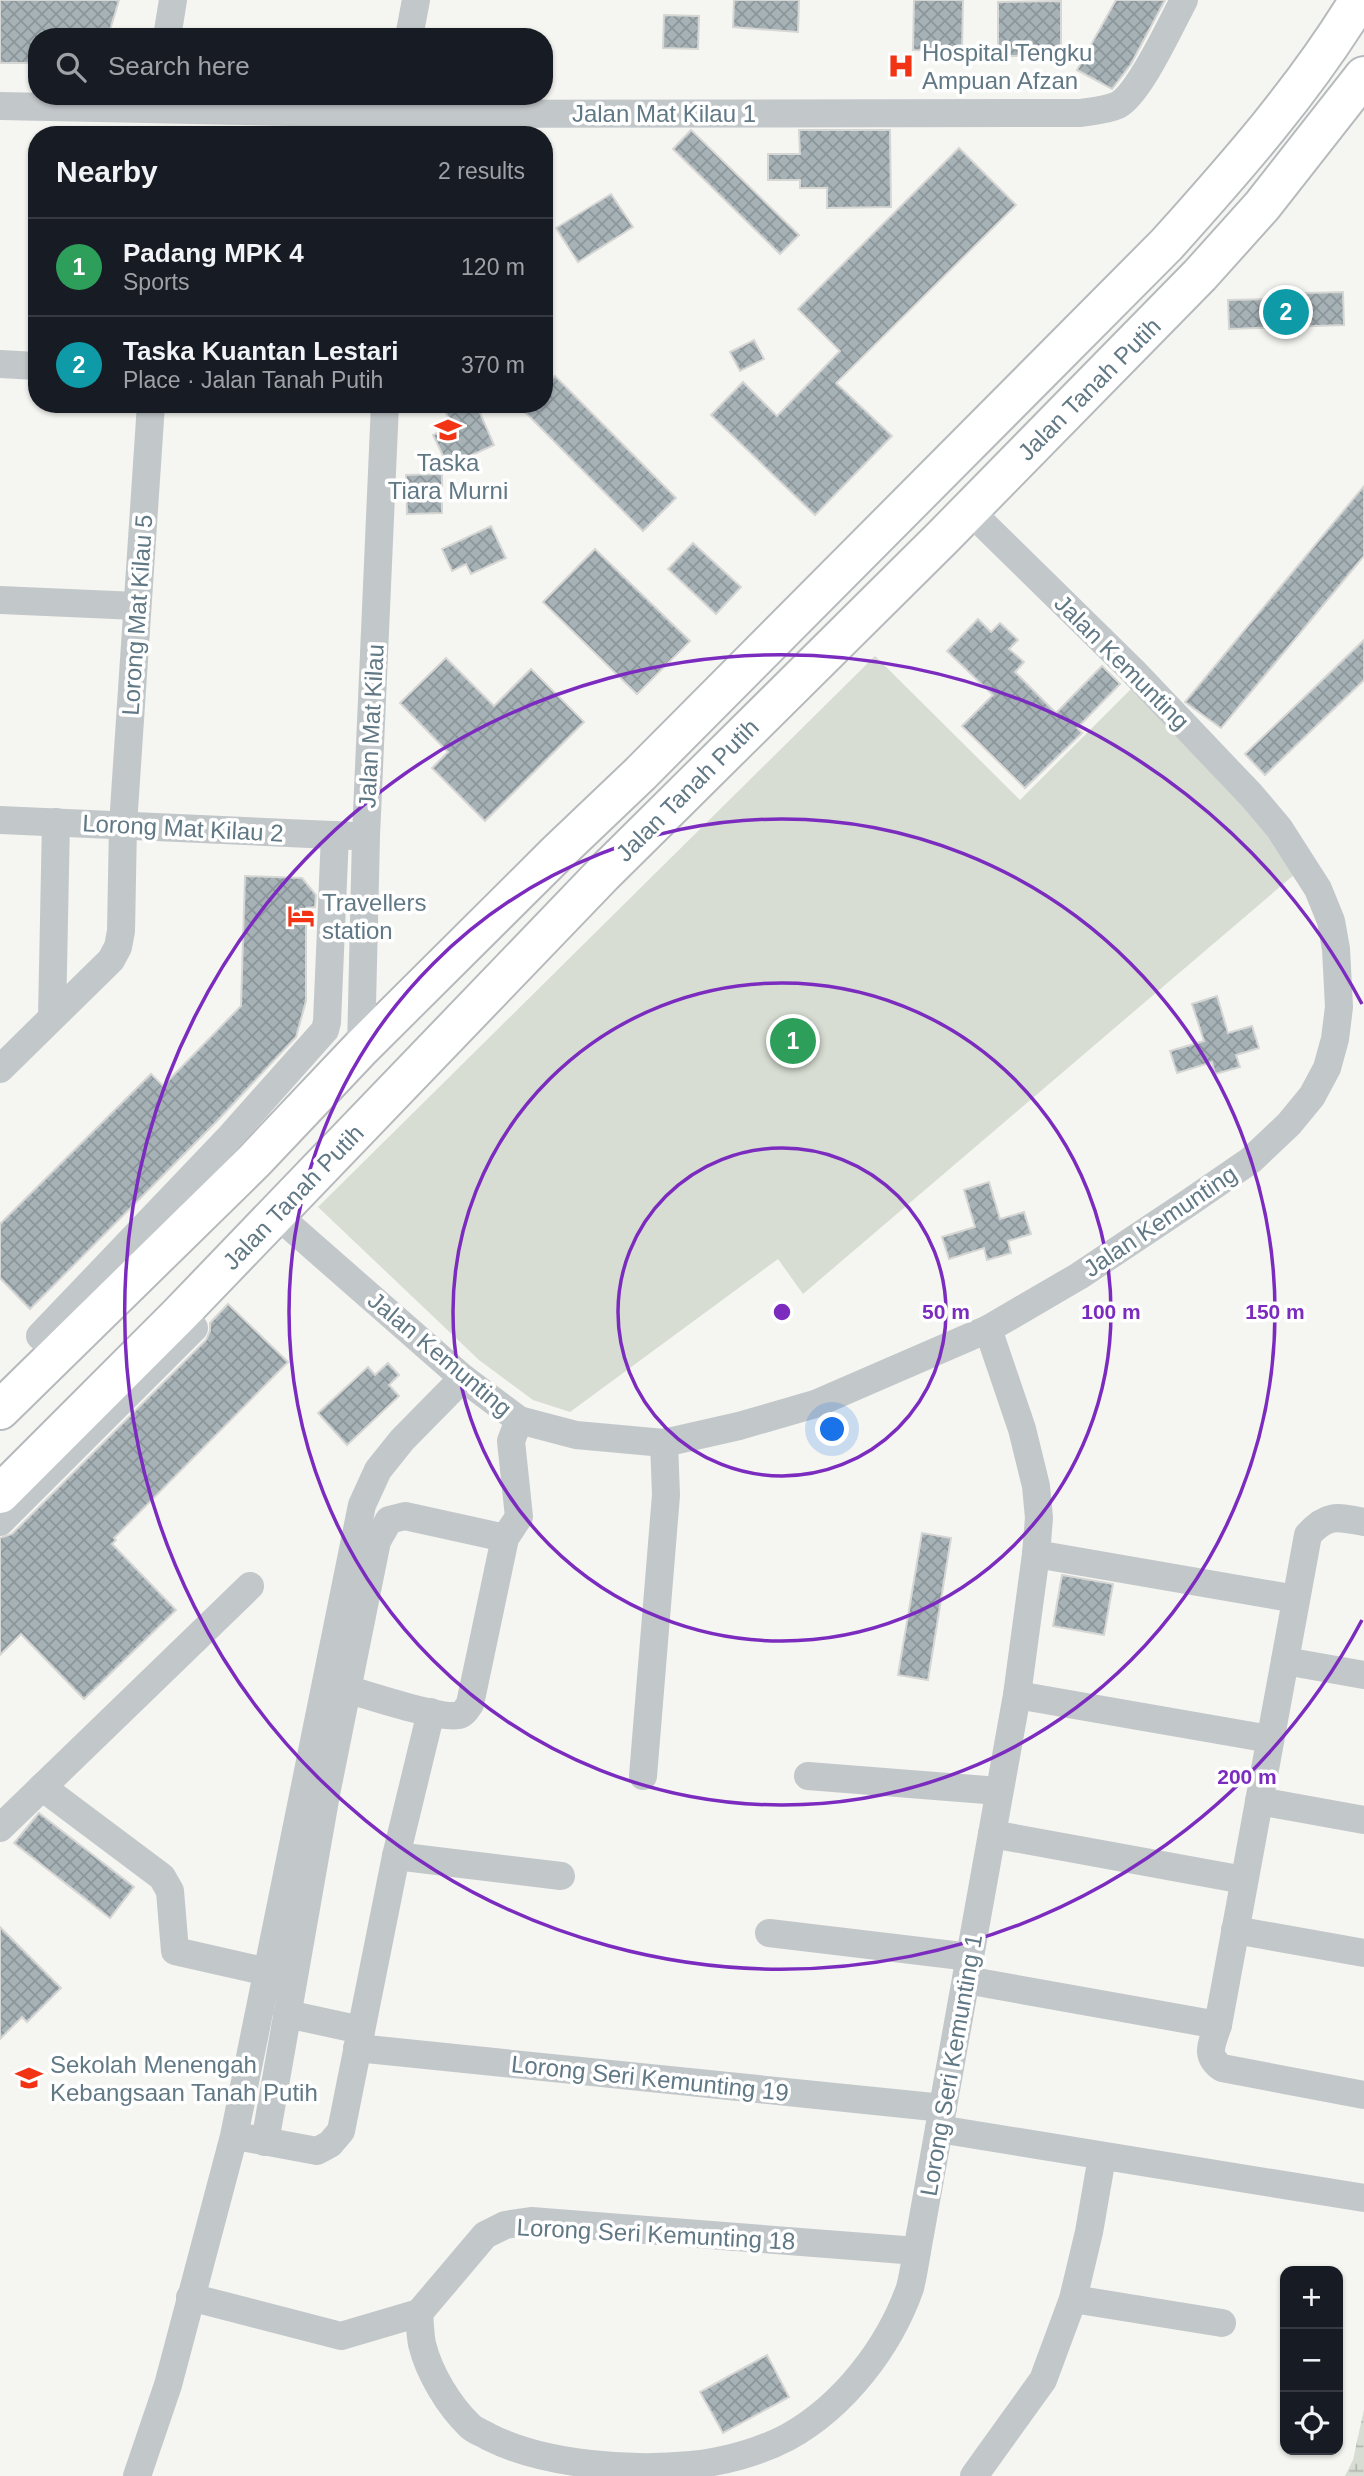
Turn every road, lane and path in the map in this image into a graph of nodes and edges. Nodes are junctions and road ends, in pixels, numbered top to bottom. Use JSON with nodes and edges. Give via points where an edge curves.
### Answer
{"nodes":[{"id":1,"x":173,"y":0,"type":"edge"},
{"id":2,"x":416,"y":0,"type":"edge"},
{"id":3,"x":1184,"y":0,"type":"edge"},
{"id":4,"x":1359,"y":0,"type":"edge"},
{"id":5,"x":168,"y":28,"type":"edge"},
{"id":6,"x":411,"y":28,"type":"edge"},
{"id":7,"x":1364,"y":76,"type":"edge"},
{"id":8,"x":52,"y":105,"type":"edge"},
{"id":9,"x":196,"y":105,"type":"edge"},
{"id":10,"x":0,"y":106,"type":"edge"},
{"id":11,"x":396,"y":115,"type":"edge"},
{"id":12,"x":0,"y":364,"type":"edge"},
{"id":13,"x":28,"y":366,"type":"edge"},
{"id":14,"x":150,"y":413,"type":"edge"},
{"id":15,"x":385,"y":413,"type":"edge"},
{"id":16,"x":969,"y":510,"type":"junction"},
{"id":17,"x":0,"y":600,"type":"edge"},
{"id":18,"x":137,"y":606,"type":"junction"},
{"id":19,"x":0,"y":820,"type":"edge"},
{"id":20,"x":56,"y":822,"type":"junction"},
{"id":21,"x":123,"y":825,"type":"junction"},
{"id":22,"x":335,"y":835,"type":"junction"},
{"id":23,"x":366,"y":836,"type":"junction"},
{"id":24,"x":52,"y":1017,"type":"junction"},
{"id":25,"x":361,"y":1048,"type":"junction"},
{"id":26,"x":0,"y":1069,"type":"edge"},
{"id":27,"x":241,"y":1150,"type":"junction"},
{"id":28,"x":276,"y":1214,"type":"junction"},
{"id":29,"x":187,"y":1322,"type":"junction"},
{"id":30,"x":988,"y":1329,"type":"junction"},
{"id":31,"x":40,"y":1336,"type":"dead end"},
{"id":32,"x":463,"y":1378,"type":"junction"},
{"id":33,"x":0,"y":1410,"type":"edge"},
{"id":34,"x":519,"y":1420,"type":"junction"},
{"id":35,"x":664,"y":1443,"type":"junction"},
{"id":36,"x":0,"y":1494,"type":"edge"},
{"id":37,"x":0,"y":1522,"type":"edge"},
{"id":38,"x":1364,"y":1522,"type":"edge"},
{"id":39,"x":505,"y":1538,"type":"junction"},
{"id":40,"x":1036,"y":1553,"type":"junction"},
{"id":41,"x":250,"y":1586,"type":"dead end"},
{"id":42,"x":1296,"y":1600,"type":"junction"},
{"id":43,"x":1285,"y":1661,"type":"junction"},
{"id":44,"x":1364,"y":1675,"type":"edge"},
{"id":45,"x":347,"y":1689,"type":"junction"},
{"id":46,"x":1017,"y":1695,"type":"junction"},
{"id":47,"x":430,"y":1712,"type":"junction"},
{"id":48,"x":1270,"y":1739,"type":"junction"},
{"id":49,"x":643,"y":1776,"type":"dead end"},
{"id":50,"x":808,"y":1776,"type":"dead end"},
{"id":51,"x":42,"y":1787,"type":"junction"},
{"id":52,"x":999,"y":1791,"type":"junction"},
{"id":53,"x":1259,"y":1801,"type":"junction"},
{"id":54,"x":1364,"y":1820,"type":"edge"},
{"id":55,"x":0,"y":1828,"type":"edge"},
{"id":56,"x":992,"y":1834,"type":"junction"},
{"id":57,"x":396,"y":1856,"type":"junction"},
{"id":58,"x":561,"y":1876,"type":"dead end"},
{"id":59,"x":1244,"y":1880,"type":"junction"},
{"id":60,"x":1235,"y":1930,"type":"junction"},
{"id":61,"x":769,"y":1933,"type":"dead end"},
{"id":62,"x":1364,"y":1953,"type":"edge"},
{"id":63,"x":968,"y":1968,"type":"junction"},
{"id":64,"x":268,"y":1972,"type":"junction"},
{"id":65,"x":287,"y":2014,"type":"junction"},
{"id":66,"x":1218,"y":2025,"type":"junction"},
{"id":67,"x":359,"y":2039,"type":"junction"},
{"id":68,"x":1364,"y":2095,"type":"edge"},
{"id":69,"x":941,"y":2119,"type":"junction"},
{"id":70,"x":234,"y":2136,"type":"junction"},
{"id":71,"x":265,"y":2142,"type":"junction"},
{"id":72,"x":1102,"y":2157,"type":"junction"},
{"id":73,"x":1364,"y":2198,"type":"edge"},
{"id":74,"x":917,"y":2251,"type":"junction"},
{"id":75,"x":190,"y":2297,"type":"junction"},
{"id":76,"x":1073,"y":2299,"type":"junction"},
{"id":77,"x":419,"y":2313,"type":"junction"},
{"id":78,"x":1222,"y":2323,"type":"dead end"},
{"id":79,"x":553,"y":2468,"type":"edge"},
{"id":80,"x":137,"y":2476,"type":"edge"},
{"id":81,"x":974,"y":2476,"type":"edge"}],
"edges":[{"from":1,"to":5,"type":"street"},
{"from":2,"to":6,"type":"street"},
{"from":3,"to":11,"type":"street","name":"Jalan Mat Kilau 1","via":[[1133,92],[1100,111]]},
{"from":4,"to":25,"type":"highway","name":"Jalan Tanah Putih","via":[[1339,34],[1245,158],[1167,244]]},
{"from":7,"to":16,"type":"highway","name":"Jalan Tanah Putih","via":[[1262,206],[1200,275]]},
{"from":8,"to":10,"type":"street","name":"Jalan Mat Kilau 1"},
{"from":9,"to":11,"type":"street","name":"Jalan Mat Kilau 1"},
{"from":12,"to":13,"type":"street"},
{"from":14,"to":18,"type":"street","name":"Lorong Mat Kilau 5"},
{"from":15,"to":23,"type":"street","name":"Jalan Mat Kilau"},
{"from":16,"to":28,"type":"highway","name":"Jalan Tanah Putih","via":[[603,874]]},
{"from":16,"to":30,"type":"street","name":"Jalan Kemunting","via":[[1133,671],[1279,828],[1318,889],[1331,921],[1339,977],[1335,1039],[1327,1068],[1289,1124],[1251,1160],[1190,1202],[1079,1276]]},
{"from":17,"to":18,"type":"street"},
{"from":18,"to":21,"type":"street","name":"Lorong Mat Kilau 5"},
{"from":19,"to":20,"type":"street","name":"Lorong Mat Kilau 2"},
{"from":20,"to":21,"type":"street","name":"Lorong Mat Kilau 2"},
{"from":20,"to":24,"type":"street"},
{"from":21,"to":22,"type":"street","name":"Lorong Mat Kilau 2"},
{"from":21,"to":24,"type":"street","name":"Lorong Mat Kilau 5","via":[[118,947],[111,960]]},
{"from":22,"to":23,"type":"street","name":"Lorong Mat Kilau 2"},
{"from":22,"to":27,"type":"street","via":[[327,1027]]},
{"from":23,"to":25,"type":"street","name":"Jalan Mat Kilau"},
{"from":24,"to":26,"type":"street","name":"Lorong Mat Kilau 5"},
{"from":25,"to":27,"type":"highway","name":"Jalan Tanah Putih"},
{"from":27,"to":31,"type":"street"},
{"from":27,"to":33,"type":"highway","name":"Jalan Tanah Putih"},
{"from":28,"to":29,"type":"highway","name":"Jalan Tanah Putih"},
{"from":28,"to":32,"type":"street","name":"Jalan Kemunting"},
{"from":29,"to":36,"type":"highway","name":"Jalan Tanah Putih"},
{"from":29,"to":37,"type":"street"},
{"from":30,"to":35,"type":"street","name":"Jalan Kemunting","via":[[815,1404]]},
{"from":30,"to":40,"type":"street","name":"Lorong Seri Kemunting 1","via":[[1036,1486]]},
{"from":32,"to":34,"type":"street","name":"Jalan Kemunting"},
{"from":32,"to":64,"type":"street","via":[[402,1440],[378,1471],[362,1505]]},
{"from":34,"to":35,"type":"street","name":"Jalan Kemunting","via":[[576,1435]]},
{"from":34,"to":39,"type":"street","via":[[511,1441],[519,1517]]},
{"from":35,"to":49,"type":"street","via":[[666,1494]]},
{"from":38,"to":42,"type":"street","via":[[1334,1517],[1318,1523],[1308,1535]]},
{"from":39,"to":45,"type":"street","via":[[405,1516],[388,1520],[377,1541]]},
{"from":39,"to":47,"type":"street","via":[[470,1704],[458,1716]]},
{"from":40,"to":42,"type":"street"},
{"from":40,"to":46,"type":"street","name":"Lorong Seri Kemunting 1"},
{"from":41,"to":51,"type":"street"},
{"from":42,"to":43,"type":"street"},
{"from":43,"to":44,"type":"street"},
{"from":43,"to":48,"type":"street"},
{"from":45,"to":47,"type":"street"},
{"from":45,"to":65,"type":"street"},
{"from":46,"to":48,"type":"street"},
{"from":46,"to":52,"type":"street","name":"Lorong Seri Kemunting 1"},
{"from":47,"to":57,"type":"street"},
{"from":48,"to":53,"type":"street"},
{"from":50,"to":52,"type":"street"},
{"from":51,"to":55,"type":"street"},
{"from":51,"to":64,"type":"street","via":[[162,1877],[170,1891],[175,1951]]},
{"from":52,"to":56,"type":"street","name":"Lorong Seri Kemunting 1"},
{"from":53,"to":54,"type":"street"},
{"from":53,"to":59,"type":"street"},
{"from":56,"to":59,"type":"street"},
{"from":56,"to":63,"type":"street","name":"Lorong Seri Kemunting 1"},
{"from":57,"to":58,"type":"street"},
{"from":57,"to":67,"type":"street"},
{"from":59,"to":60,"type":"street"},
{"from":60,"to":62,"type":"street"},
{"from":60,"to":66,"type":"street"},
{"from":61,"to":63,"type":"street"},
{"from":63,"to":66,"type":"street"},
{"from":63,"to":69,"type":"street","name":"Lorong Seri Kemunting 1"},
{"from":64,"to":70,"type":"street"},
{"from":65,"to":67,"type":"street","name":"Lorong Seri Kemunting 19"},
{"from":65,"to":71,"type":"street"},
{"from":66,"to":68,"type":"street","via":[[1210,2053],[1222,2068]]},
{"from":67,"to":69,"type":"street","name":"Lorong Seri Kemunting 19"},
{"from":67,"to":71,"type":"street","via":[[341,2132],[317,2151]]},
{"from":69,"to":72,"type":"street","name":"Lorong Seri Kemunting 19"},
{"from":69,"to":74,"type":"street","name":"Lorong Seri Kemunting 1"},
{"from":70,"to":71,"type":"street"},
{"from":70,"to":75,"type":"street"},
{"from":72,"to":73,"type":"street","name":"Lorong Seri Kemunting 19"},
{"from":72,"to":76,"type":"street"},
{"from":74,"to":77,"type":"street","name":"Lorong Seri Kemunting 18","via":[[531,2221],[505,2225],[485,2235]]},
{"from":74,"to":79,"type":"street","name":"Lorong Seri Kemunting 1","via":[[910,2287],[876,2356],[851,2387],[788,2437],[748,2453],[693,2465]]},
{"from":75,"to":77,"type":"street","via":[[341,2336]]},
{"from":75,"to":80,"type":"street","via":[[168,2385]]},
{"from":76,"to":78,"type":"street"},
{"from":76,"to":81,"type":"street","via":[[1044,2379]]},
{"from":77,"to":79,"type":"street","name":"Lorong Seri Kemunting 1","via":[[422,2346],[436,2379],[472,2428]]}]}
